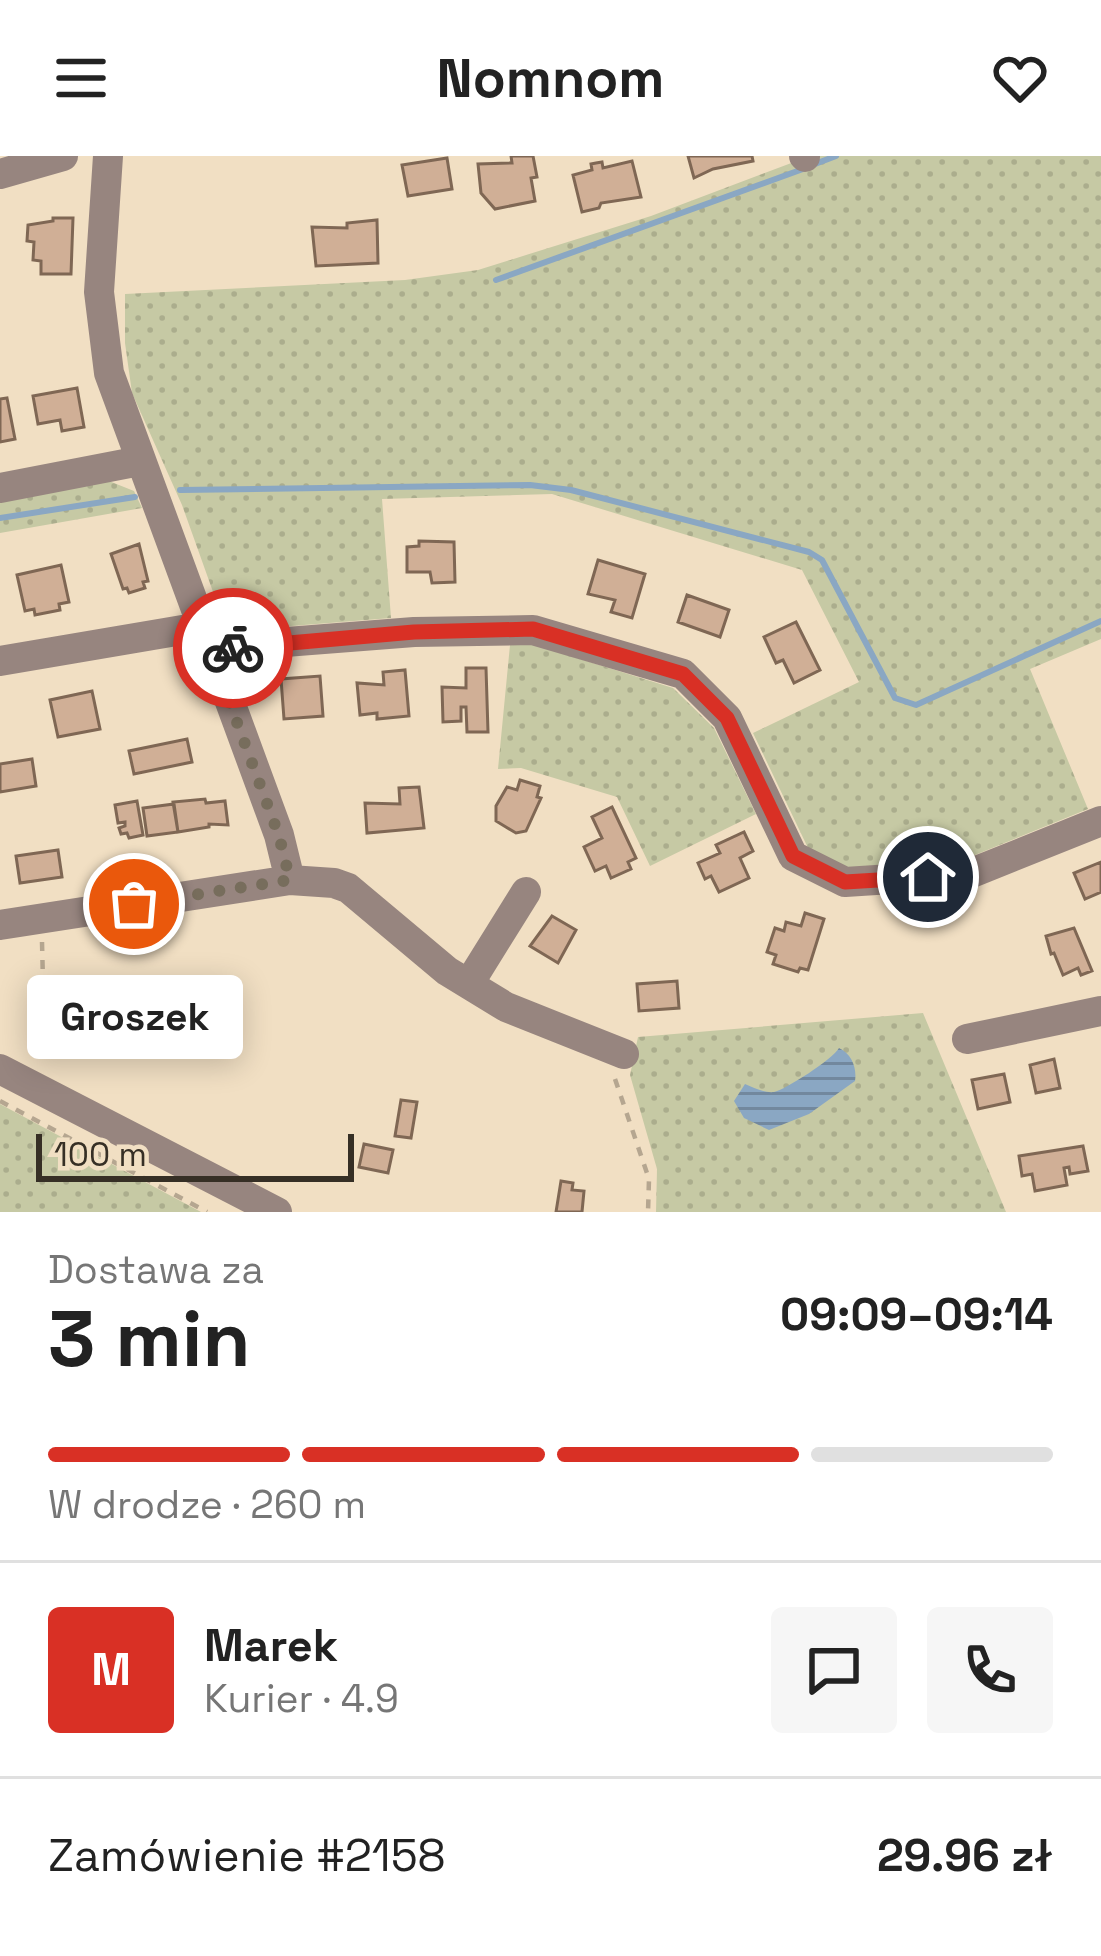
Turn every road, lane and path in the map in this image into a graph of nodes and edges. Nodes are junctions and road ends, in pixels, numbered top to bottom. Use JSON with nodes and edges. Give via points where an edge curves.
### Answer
{"nodes":[{"id":1,"x":64,"y":156,"type":"edge"},
{"id":2,"x":108,"y":156,"type":"edge"},
{"id":3,"x":0,"y":175,"type":"edge"},
{"id":4,"x":140,"y":461,"type":"junction"},
{"id":5,"x":0,"y":488,"type":"edge"},
{"id":6,"x":206,"y":640,"type":"junction"},
{"id":7,"x":0,"y":661,"type":"edge"},
{"id":8,"x":1101,"y":820,"type":"edge"},
{"id":9,"x":290,"y":880,"type":"junction"},
{"id":10,"x":526,"y":892,"type":"dead end"},
{"id":11,"x":41,"y":919,"type":"junction"},
{"id":12,"x":0,"y":925,"type":"edge"},
{"id":13,"x":470,"y":982,"type":"junction"},
{"id":14,"x":1101,"y":1011,"type":"edge"},
{"id":15,"x":584,"y":1037,"type":"junction"},
{"id":16,"x":967,"y":1039,"type":"dead end"},
{"id":17,"x":624,"y":1054,"type":"dead end"},
{"id":18,"x":0,"y":1069,"type":"edge"},
{"id":19,"x":45,"y":1074,"type":"dead end"},
{"id":20,"x":0,"y":1101,"type":"edge"},
{"id":21,"x":207,"y":1212,"type":"edge"},
{"id":22,"x":277,"y":1212,"type":"edge"},
{"id":23,"x":648,"y":1212,"type":"edge"}],
"edges":[{"from":1,"to":3,"type":"street"},
{"from":2,"to":4,"type":"street","via":[[102,325],[109,373]]},
{"from":4,"to":5,"type":"street"},
{"from":4,"to":6,"type":"street"},
{"from":6,"to":7,"type":"street"},
{"from":6,"to":8,"type":"street","via":[[247,645],[533,629],[683,674],[727,718],[793,856],[845,882],[969,874]]},
{"from":6,"to":9,"type":"street"},
{"from":9,"to":11,"type":"street"},
{"from":9,"to":13,"type":"street","via":[[348,888]]},
{"from":10,"to":13,"type":"street"},
{"from":11,"to":12,"type":"street"},
{"from":11,"to":19,"type":"path"},
{"from":13,"to":15,"type":"street"},
{"from":14,"to":16,"type":"street"},
{"from":15,"to":17,"type":"street"},
{"from":15,"to":23,"type":"path","via":[[617,1081],[649,1180]]},
{"from":18,"to":22,"type":"street"},
{"from":20,"to":21,"type":"path"}]}
